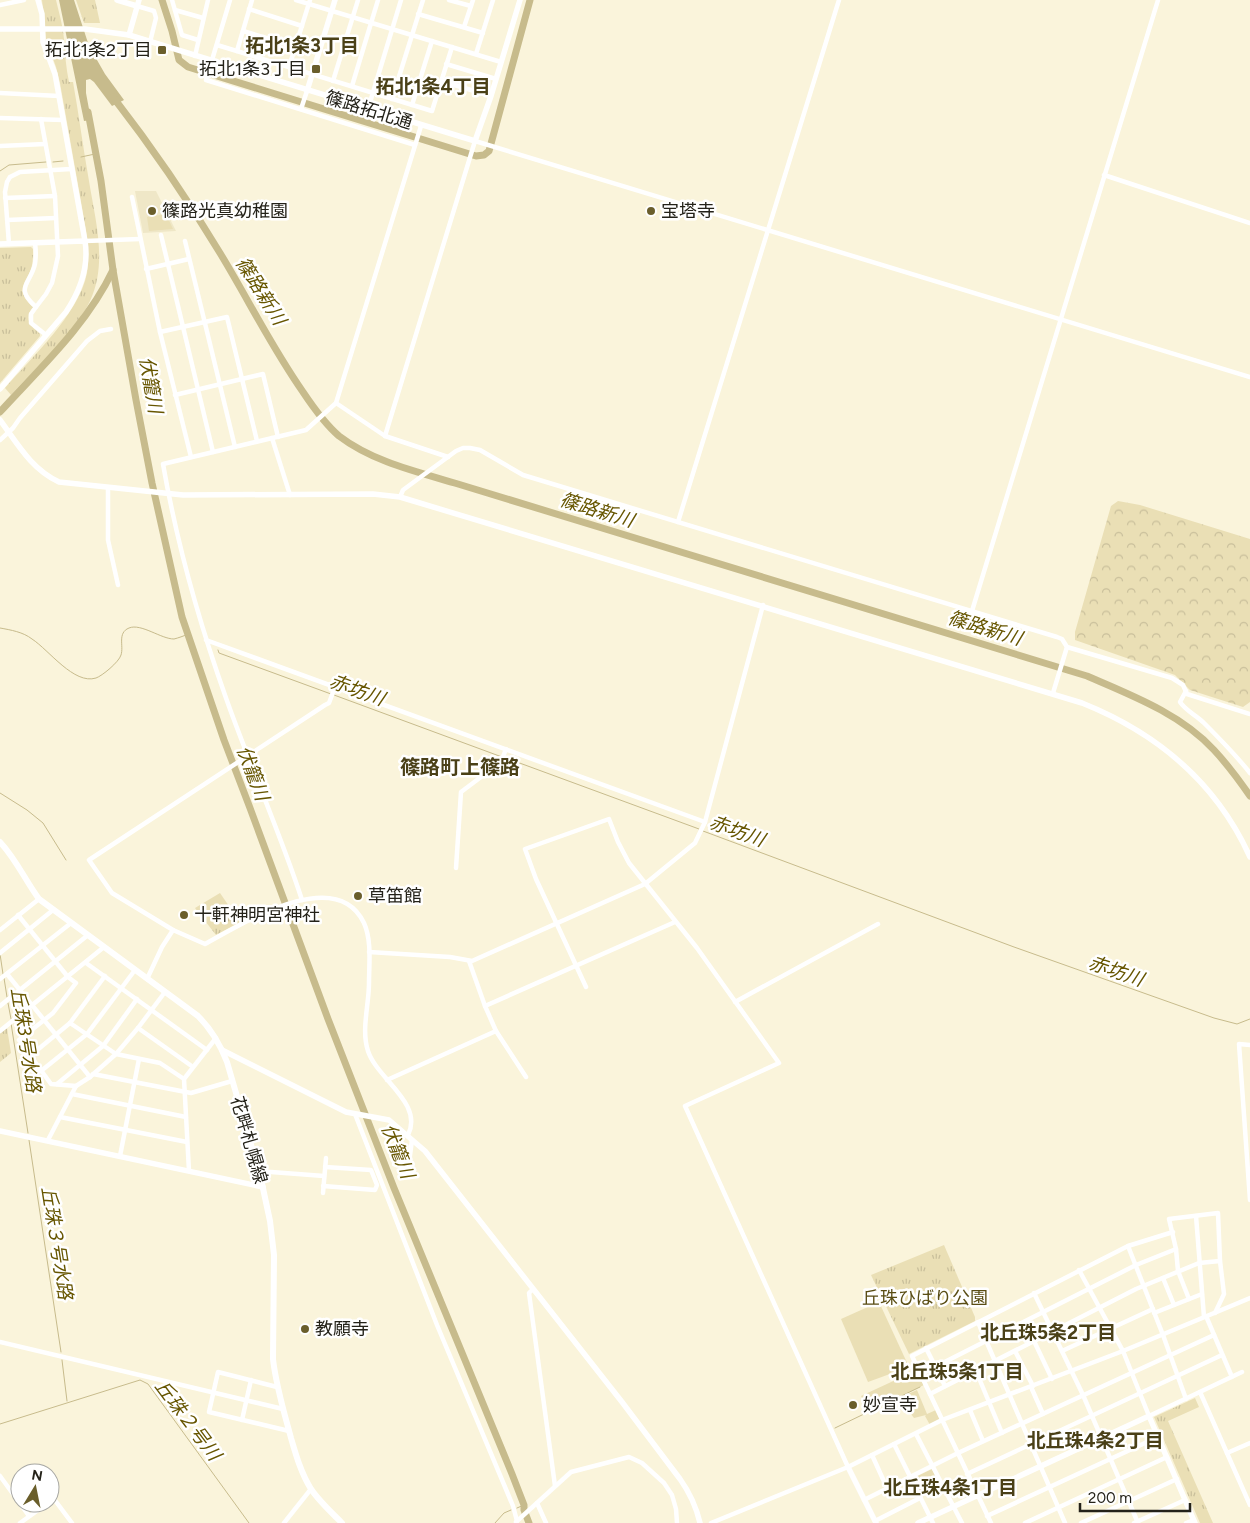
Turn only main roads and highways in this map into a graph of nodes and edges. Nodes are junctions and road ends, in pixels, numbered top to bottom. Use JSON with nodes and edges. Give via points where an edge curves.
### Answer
{"nodes":[{"id":1,"x":0,"y":842,"type":"edge"},
{"id":2,"x":342,"y":1523,"type":"edge"}],
"edges":[{"from":1,"to":2,"type":"main road","name":"花畔札幌線","via":[[39,899],[198,1016],[216,1038],[263,1187],[273,1239],[273,1359],[277,1387],[300,1467],[311,1490]]}]}
